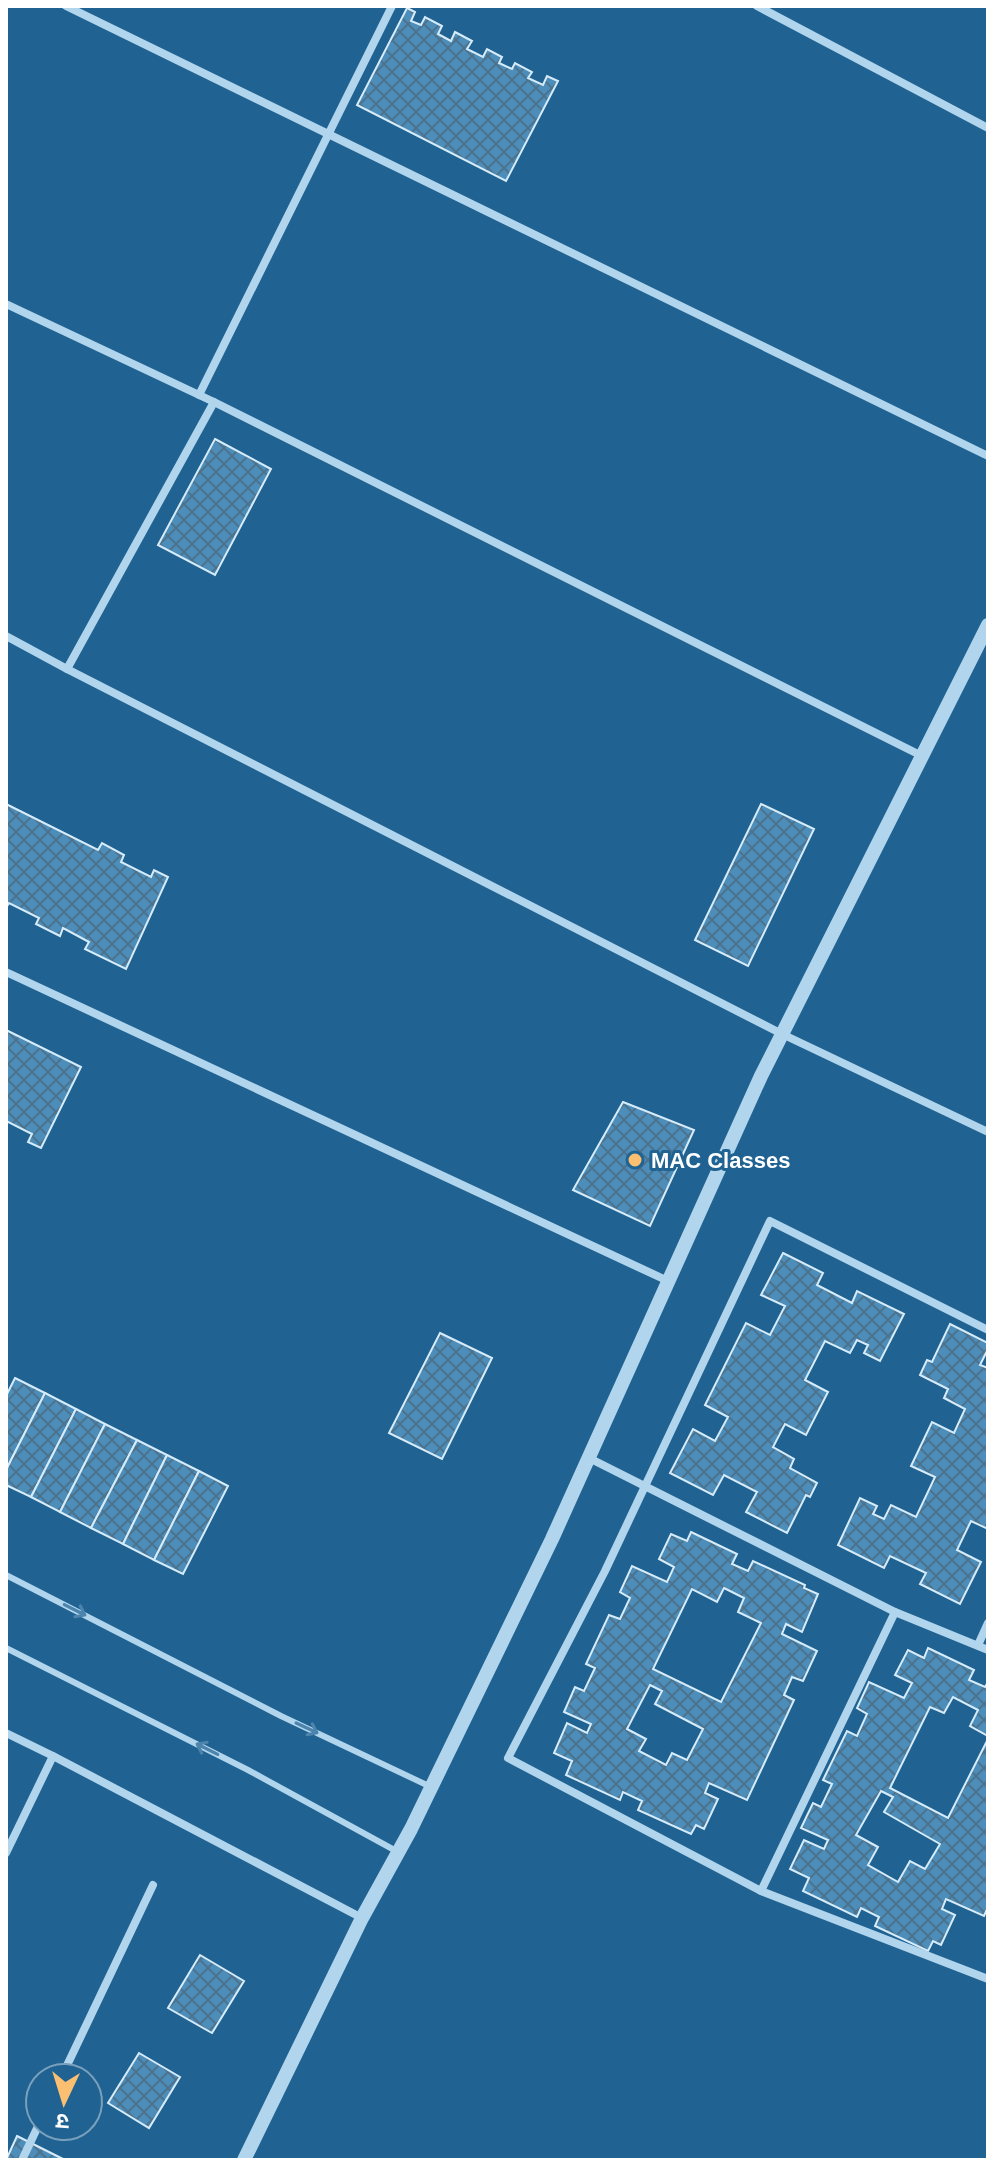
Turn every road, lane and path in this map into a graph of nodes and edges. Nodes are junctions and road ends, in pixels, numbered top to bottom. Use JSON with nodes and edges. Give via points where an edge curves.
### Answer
{"nodes":[{"id":1,"x":66,"y":6,"type":"edge"},
{"id":2,"x":392,"y":6,"type":"edge"},
{"id":3,"x":757,"y":6,"type":"edge"},
{"id":4,"x":988,"y":128,"type":"edge"},
{"id":5,"x":330,"y":134,"type":"junction"},
{"id":6,"x":6,"y":304,"type":"edge"},
{"id":7,"x":199,"y":395,"type":"junction"},
{"id":8,"x":214,"y":402,"type":"junction"},
{"id":9,"x":988,"y":456,"type":"edge"},
{"id":10,"x":988,"y":625,"type":"edge"},
{"id":11,"x":6,"y":636,"type":"edge"},
{"id":12,"x":67,"y":669,"type":"junction"},
{"id":13,"x":922,"y":756,"type":"junction"},
{"id":14,"x":6,"y":972,"type":"edge"},
{"id":15,"x":782,"y":1034,"type":"junction"},
{"id":16,"x":988,"y":1132,"type":"edge"},
{"id":17,"x":668,"y":1281,"type":"junction"},
{"id":18,"x":988,"y":1330,"type":"edge"},
{"id":19,"x":589,"y":1458,"type":"junction"},
{"id":20,"x":646,"y":1486,"type":"junction"},
{"id":21,"x":6,"y":1575,"type":"edge"},
{"id":22,"x":895,"y":1612,"type":"junction"},
{"id":23,"x":988,"y":1623,"type":"edge"},
{"id":24,"x":978,"y":1645,"type":"junction"},
{"id":25,"x":6,"y":1648,"type":"edge"},
{"id":26,"x":988,"y":1650,"type":"edge"},
{"id":27,"x":6,"y":1733,"type":"edge"},
{"id":28,"x":53,"y":1756,"type":"junction"},
{"id":29,"x":431,"y":1787,"type":"junction"},
{"id":30,"x":398,"y":1852,"type":"junction"},
{"id":31,"x":6,"y":1853,"type":"edge"},
{"id":32,"x":153,"y":1885,"type":"dead end"},
{"id":33,"x":761,"y":1891,"type":"junction"},
{"id":34,"x":362,"y":1918,"type":"junction"},
{"id":35,"x":988,"y":1979,"type":"edge"},
{"id":36,"x":69,"y":2062,"type":"edge"},
{"id":37,"x":244,"y":2160,"type":"edge"}],
"edges":[{"from":1,"to":5,"type":"street"},
{"from":2,"to":5,"type":"street"},
{"from":3,"to":4,"type":"street"},
{"from":5,"to":7,"type":"street"},
{"from":5,"to":9,"type":"street"},
{"from":6,"to":7,"type":"street"},
{"from":7,"to":8,"type":"street"},
{"from":8,"to":12,"type":"street"},
{"from":8,"to":13,"type":"street"},
{"from":10,"to":13,"type":"street"},
{"from":11,"to":12,"type":"street"},
{"from":12,"to":15,"type":"street"},
{"from":13,"to":15,"type":"street"},
{"from":14,"to":17,"type":"street"},
{"from":15,"to":16,"type":"street"},
{"from":15,"to":17,"type":"street"},
{"from":17,"to":19,"type":"street"},
{"from":18,"to":20,"type":"street","via":[[770,1221]]},
{"from":19,"to":20,"type":"street"},
{"from":19,"to":29,"type":"street"},
{"from":20,"to":22,"type":"street"},
{"from":20,"to":33,"type":"street","via":[[508,1758]]},
{"from":21,"to":29,"type":"lane","one_way":true},
{"from":22,"to":24,"type":"street"},
{"from":22,"to":33,"type":"street"},
{"from":23,"to":24,"type":"street"},
{"from":24,"to":26,"type":"street"},
{"from":30,"to":25,"type":"lane","one_way":true},
{"from":27,"to":28,"type":"street"},
{"from":28,"to":31,"type":"street"},
{"from":28,"to":34,"type":"street"},
{"from":29,"to":30,"type":"street"},
{"from":30,"to":34,"type":"street"},
{"from":32,"to":36,"type":"street"},
{"from":33,"to":35,"type":"street"},
{"from":34,"to":37,"type":"street"}]}
